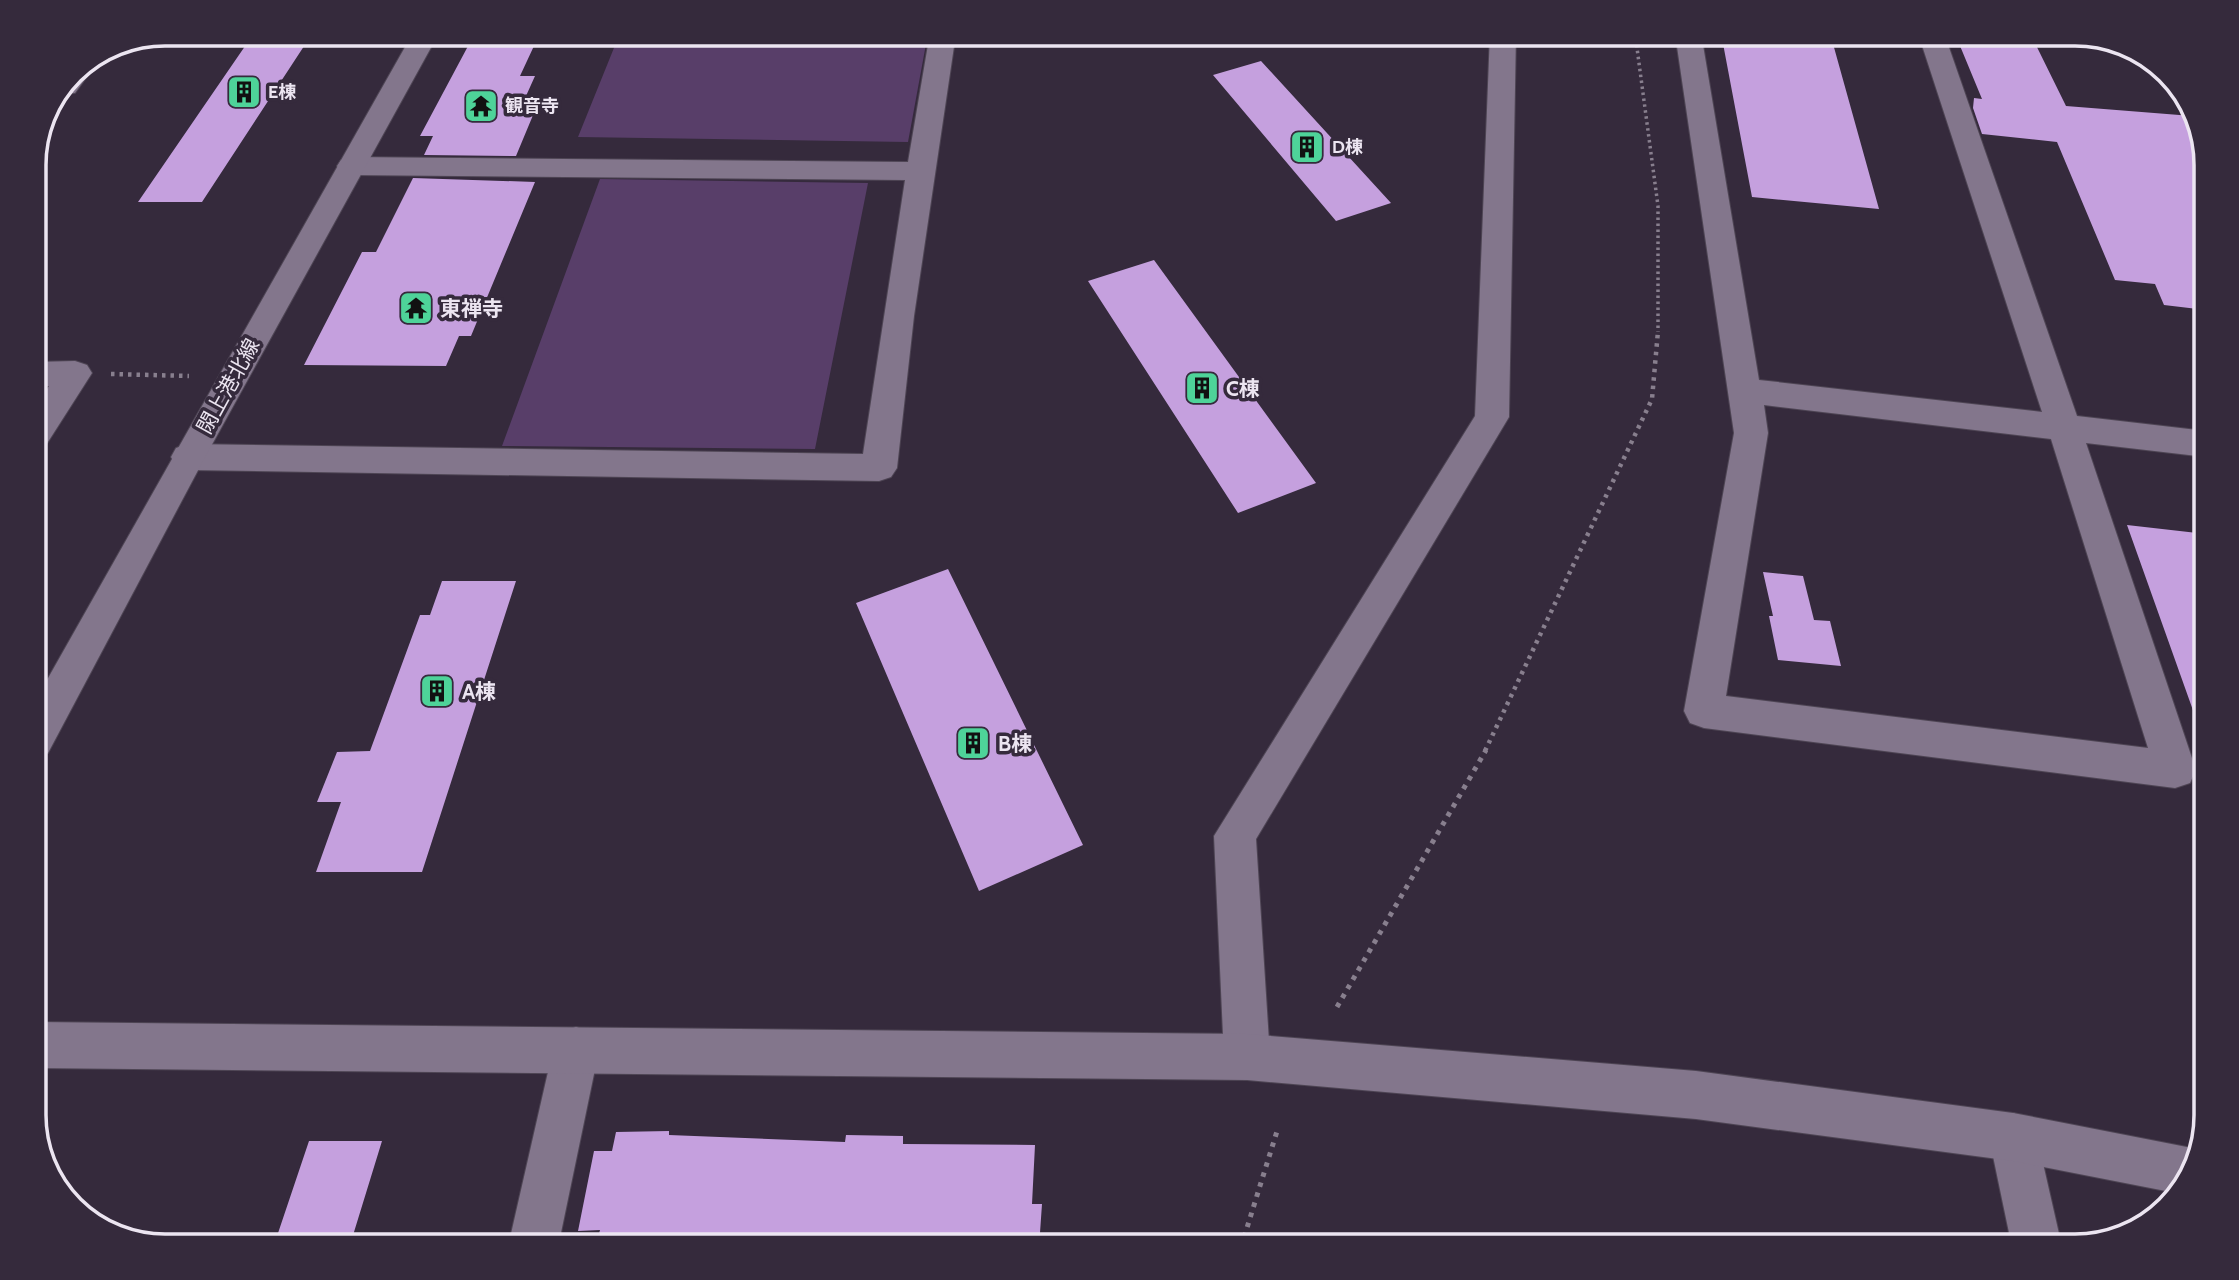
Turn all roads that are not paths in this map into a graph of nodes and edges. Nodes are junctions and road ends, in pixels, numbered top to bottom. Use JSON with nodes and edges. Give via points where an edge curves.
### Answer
{"nodes":[{"id":1,"x":419,"y":46,"type":"edge"},
{"id":2,"x":941,"y":46,"type":"edge"},
{"id":3,"x":1503,"y":46,"type":"edge"},
{"id":4,"x":1690,"y":46,"type":"edge"},
{"id":5,"x":1935,"y":46,"type":"edge"},
{"id":6,"x":351,"y":166,"type":"junction"},
{"id":7,"x":923,"y":171,"type":"junction"},
{"id":8,"x":46,"y":374,"type":"edge"},
{"id":9,"x":1745,"y":391,"type":"junction"},
{"id":10,"x":46,"y":416,"type":"edge"},
{"id":11,"x":2064,"y":427,"type":"junction"},
{"id":12,"x":2193,"y":442,"type":"edge"},
{"id":13,"x":188,"y":457,"type":"junction"},
{"id":14,"x":46,"y":716,"type":"edge"},
{"id":15,"x":46,"y":1045,"type":"edge"},
{"id":16,"x":576,"y":1050,"type":"junction"},
{"id":17,"x":1247,"y":1057,"type":"junction"},
{"id":18,"x":2013,"y":1137,"type":"junction"},
{"id":19,"x":2181,"y":1169,"type":"edge"},
{"id":20,"x":536,"y":1234,"type":"edge"},
{"id":21,"x":2034,"y":1234,"type":"edge"}],
"edges":[{"from":1,"to":6,"type":"street","name":"閖上港北線"},
{"from":2,"to":7,"type":"street"},
{"from":3,"to":17,"type":"street","via":[[1492,417],[1235,836]]},
{"from":4,"to":9,"type":"street"},
{"from":5,"to":11,"type":"street"},
{"from":6,"to":7,"type":"street"},
{"from":6,"to":13,"type":"street","name":"閖上港北線"},
{"from":7,"to":13,"type":"street","via":[[879,468]]},
{"from":8,"to":10,"type":"street","via":[[75,373]]},
{"from":9,"to":11,"type":"street"},
{"from":9,"to":11,"type":"street","via":[[1751,433],[1704,710],[2175,770]]},
{"from":11,"to":12,"type":"street"},
{"from":13,"to":14,"type":"street","name":"閖上港北線"},
{"from":15,"to":16,"type":"street"},
{"from":16,"to":17,"type":"street"},
{"from":16,"to":20,"type":"street"},
{"from":17,"to":18,"type":"street","via":[[1696,1095]]},
{"from":18,"to":19,"type":"street"},
{"from":18,"to":21,"type":"street"}]}
